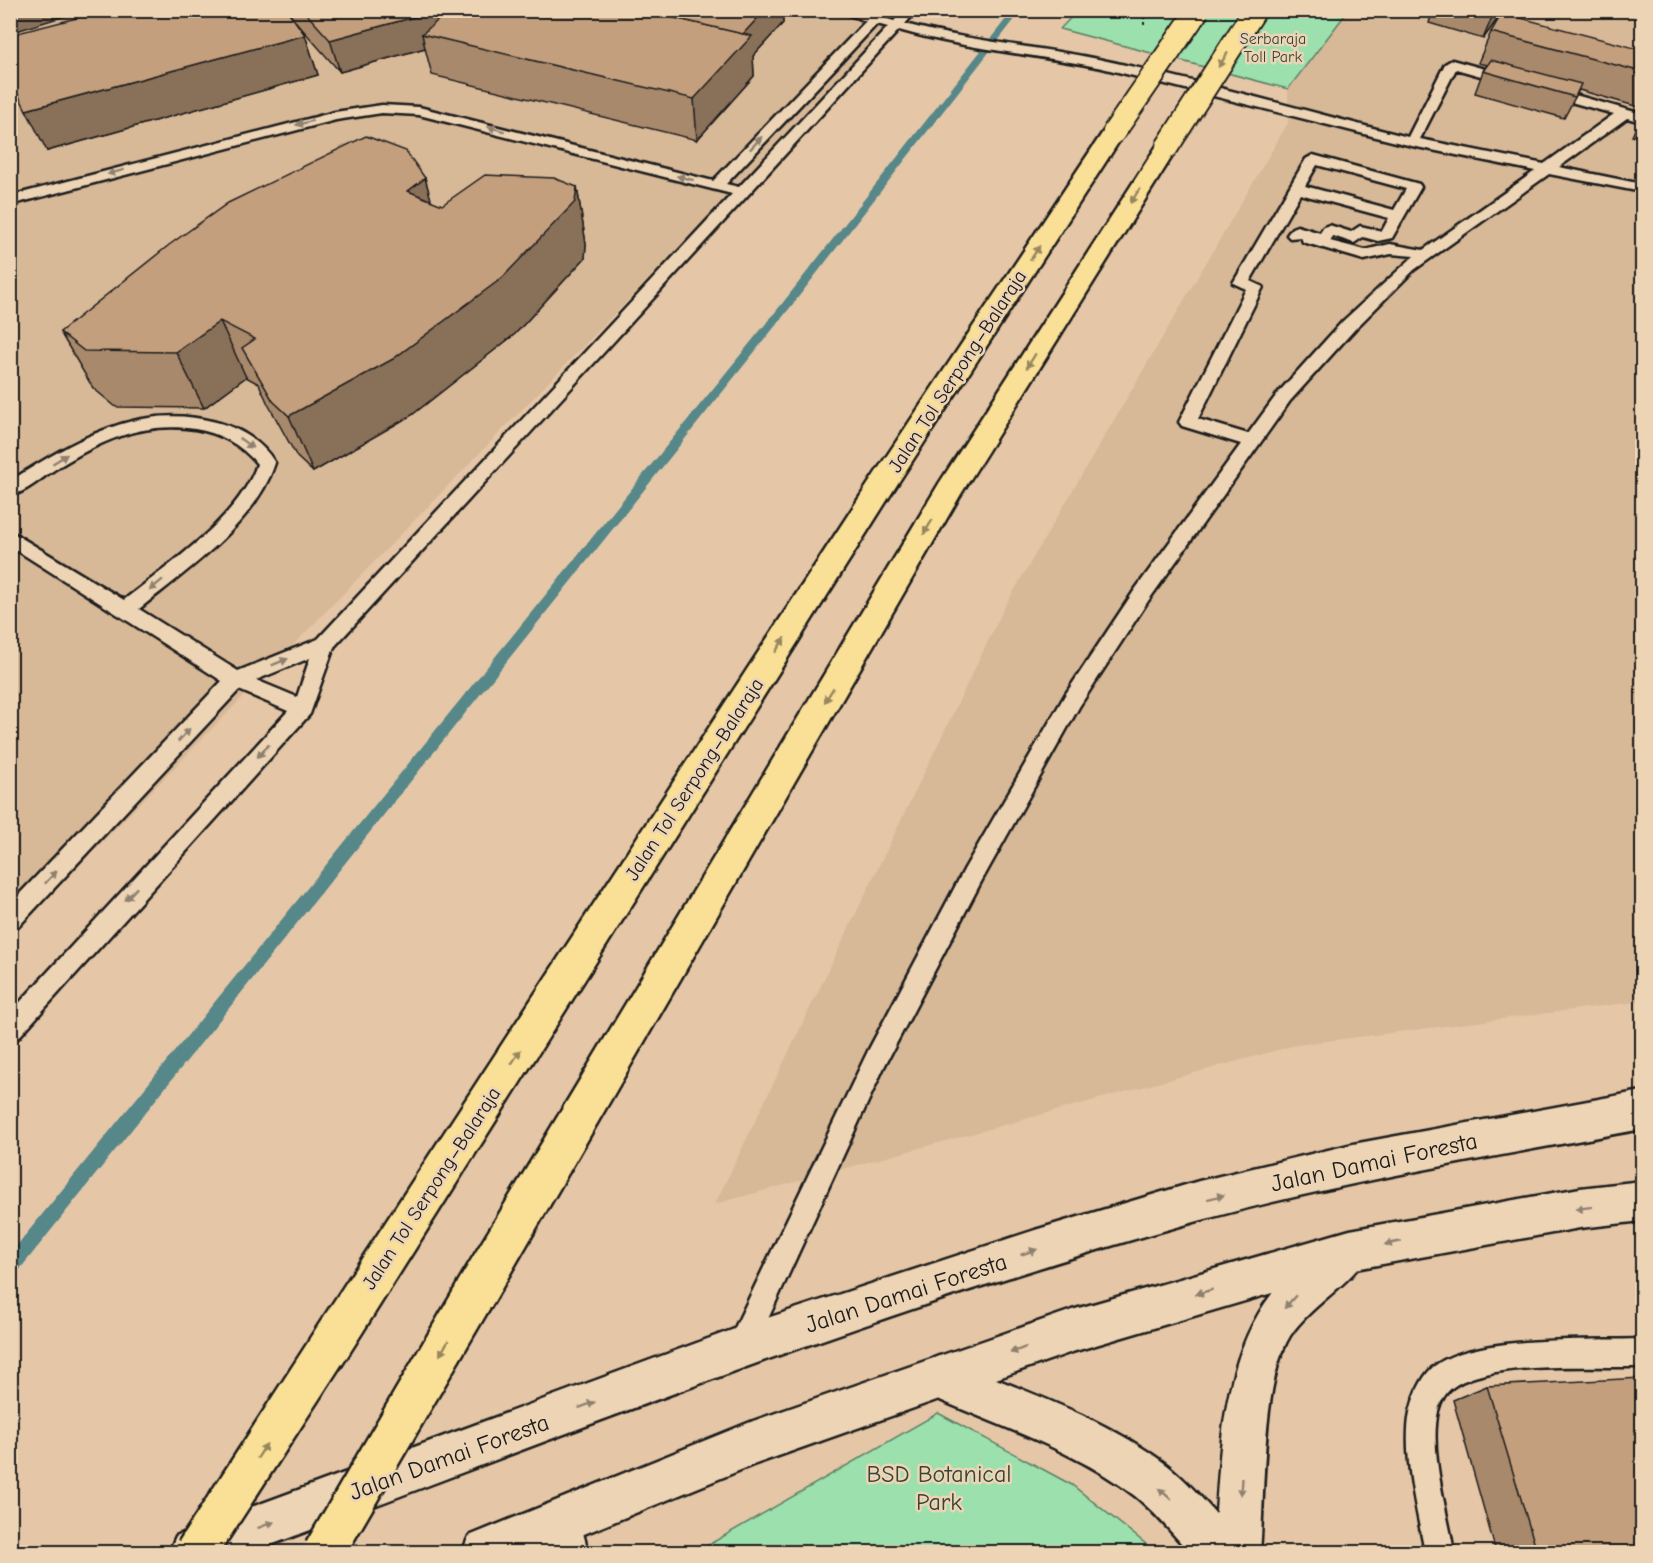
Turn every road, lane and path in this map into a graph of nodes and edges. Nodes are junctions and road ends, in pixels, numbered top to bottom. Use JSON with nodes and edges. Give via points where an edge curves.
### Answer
{"nodes":[{"id":1,"x":841,"y":10,"type":"edge"},
{"id":2,"x":911,"y":10,"type":"edge"},
{"id":3,"x":1198,"y":10,"type":"edge"},
{"id":4,"x":1254,"y":10,"type":"edge"},
{"id":5,"x":874,"y":20,"type":"junction"},
{"id":6,"x":896,"y":26,"type":"junction"},
{"id":7,"x":1625,"y":112,"type":"junction"},
{"id":8,"x":1642,"y":118,"type":"edge"},
{"id":9,"x":1412,"y":142,"type":"junction"},
{"id":10,"x":1547,"y":167,"type":"junction"},
{"id":11,"x":716,"y":186,"type":"junction"},
{"id":12,"x":1295,"y":188,"type":"junction"},
{"id":13,"x":1642,"y":188,"type":"edge"},
{"id":14,"x":741,"y":192,"type":"junction"},
{"id":15,"x":10,"y":201,"type":"edge"},
{"id":16,"x":1398,"y":216,"type":"junction"},
{"id":17,"x":1271,"y":227,"type":"junction"},
{"id":18,"x":1295,"y":235,"type":"junction"},
{"id":19,"x":1426,"y":255,"type":"junction"},
{"id":20,"x":1253,"y":441,"type":"junction"},
{"id":21,"x":10,"y":490,"type":"edge"},
{"id":22,"x":10,"y":537,"type":"edge"},
{"id":23,"x":127,"y":608,"type":"junction"},
{"id":24,"x":325,"y":644,"type":"junction"},
{"id":25,"x":236,"y":680,"type":"junction"},
{"id":26,"x":303,"y":708,"type":"junction"},
{"id":27,"x":10,"y":920,"type":"edge"},
{"id":28,"x":10,"y":1030,"type":"edge"},
{"id":29,"x":1642,"y":1110,"type":"edge"},
{"id":30,"x":1642,"y":1201,"type":"edge"},
{"id":31,"x":1350,"y":1250,"type":"junction"},
{"id":32,"x":740,"y":1348,"type":"junction"},
{"id":33,"x":1642,"y":1353,"type":"edge"},
{"id":34,"x":939,"y":1378,"type":"junction"},
{"id":35,"x":571,"y":1536,"type":"edge"},
{"id":36,"x":194,"y":1552,"type":"edge"},
{"id":37,"x":324,"y":1552,"type":"edge"},
{"id":38,"x":485,"y":1552,"type":"edge"},
{"id":39,"x":1219,"y":1552,"type":"edge"},
{"id":40,"x":1238,"y":1552,"type":"edge"},
{"id":41,"x":1439,"y":1552,"type":"edge"}],
"edges":[{"from":1,"to":5,"type":"lane"},
{"from":2,"to":6,"type":"lane"},
{"from":36,"to":3,"type":"highway","name":"Jalan Tol Serpong–Balaraja","one_way":true,"bridge":true,"via":[[888,476]]},
{"from":4,"to":37,"type":"highway","one_way":true,"bridge":true,"via":[[944,500]]},
{"from":5,"to":6,"type":"lane"},
{"from":11,"to":5,"type":"lane","one_way":true},
{"from":6,"to":9,"type":"lane","via":[[938,37],[1050,53]]},
{"from":6,"to":14,"type":"lane"},
{"from":7,"to":8,"type":"lane"},
{"from":7,"to":9,"type":"lane","via":[[1452,64]]},
{"from":7,"to":10,"type":"lane"},
{"from":9,"to":10,"type":"lane"},
{"from":10,"to":13,"type":"lane"},
{"from":10,"to":19,"type":"lane"},
{"from":11,"to":14,"type":"lane"},
{"from":11,"to":15,"type":"lane","one_way":true,"via":[[459,120],[404,109],[382,109],[334,116]]},
{"from":12,"to":16,"type":"lane"},
{"from":12,"to":16,"type":"lane","via":[[1313,159],[1414,187]]},
{"from":12,"to":17,"type":"lane"},
{"from":14,"to":24,"type":"lane"},
{"from":16,"to":18,"type":"lane","via":[[1387,235],[1360,231],[1354,238],[1329,230],[1324,239],[1298,231]]},
{"from":17,"to":18,"type":"lane"},
{"from":17,"to":20,"type":"lane","via":[[1240,283],[1255,287],[1188,422]]},
{"from":18,"to":19,"type":"lane","via":[[1351,253],[1376,254],[1390,249]]},
{"from":19,"to":20,"type":"lane","via":[[1349,325],[1284,397]]},
{"from":20,"to":32,"type":"lane","via":[[1141,596],[1072,702],[979,865],[876,1059]]},
{"from":21,"to":23,"type":"lane","one_way":true,"via":[[91,442],[151,419],[214,427],[249,444],[266,463],[254,489],[196,552]]},
{"from":22,"to":23,"type":"lane"},
{"from":23,"to":25,"type":"lane"},
{"from":25,"to":24,"type":"lane","one_way":true},
{"from":24,"to":26,"type":"lane"},
{"from":25,"to":26,"type":"lane"},
{"from":27,"to":25,"type":"lane","one_way":true},
{"from":26,"to":28,"type":"lane","one_way":true},
{"from":32,"to":29,"type":"main road","name":"Jalan Damai Foresta","one_way":true,"via":[[1035,1250],[1198,1201],[1365,1161]]},
{"from":30,"to":31,"type":"main road","one_way":true,"via":[[1580,1208]]},
{"from":31,"to":34,"type":"main road","one_way":true,"via":[[1072,1331]]},
{"from":31,"to":40,"type":"main road","one_way":true,"via":[[1289,1302],[1260,1358],[1247,1409]]},
{"from":36,"to":32,"type":"main road","name":"Jalan Damai Foresta","one_way":true},
{"from":33,"to":41,"type":"lane","via":[[1518,1358],[1473,1365],[1444,1376],[1431,1392],[1424,1413],[1423,1438]]},
{"from":34,"to":35,"type":"main road","via":[[753,1443]]},
{"from":39,"to":34,"type":"main road","one_way":true,"via":[[1177,1505],[1117,1457]]},
{"from":35,"to":38,"type":"main road"}]}
